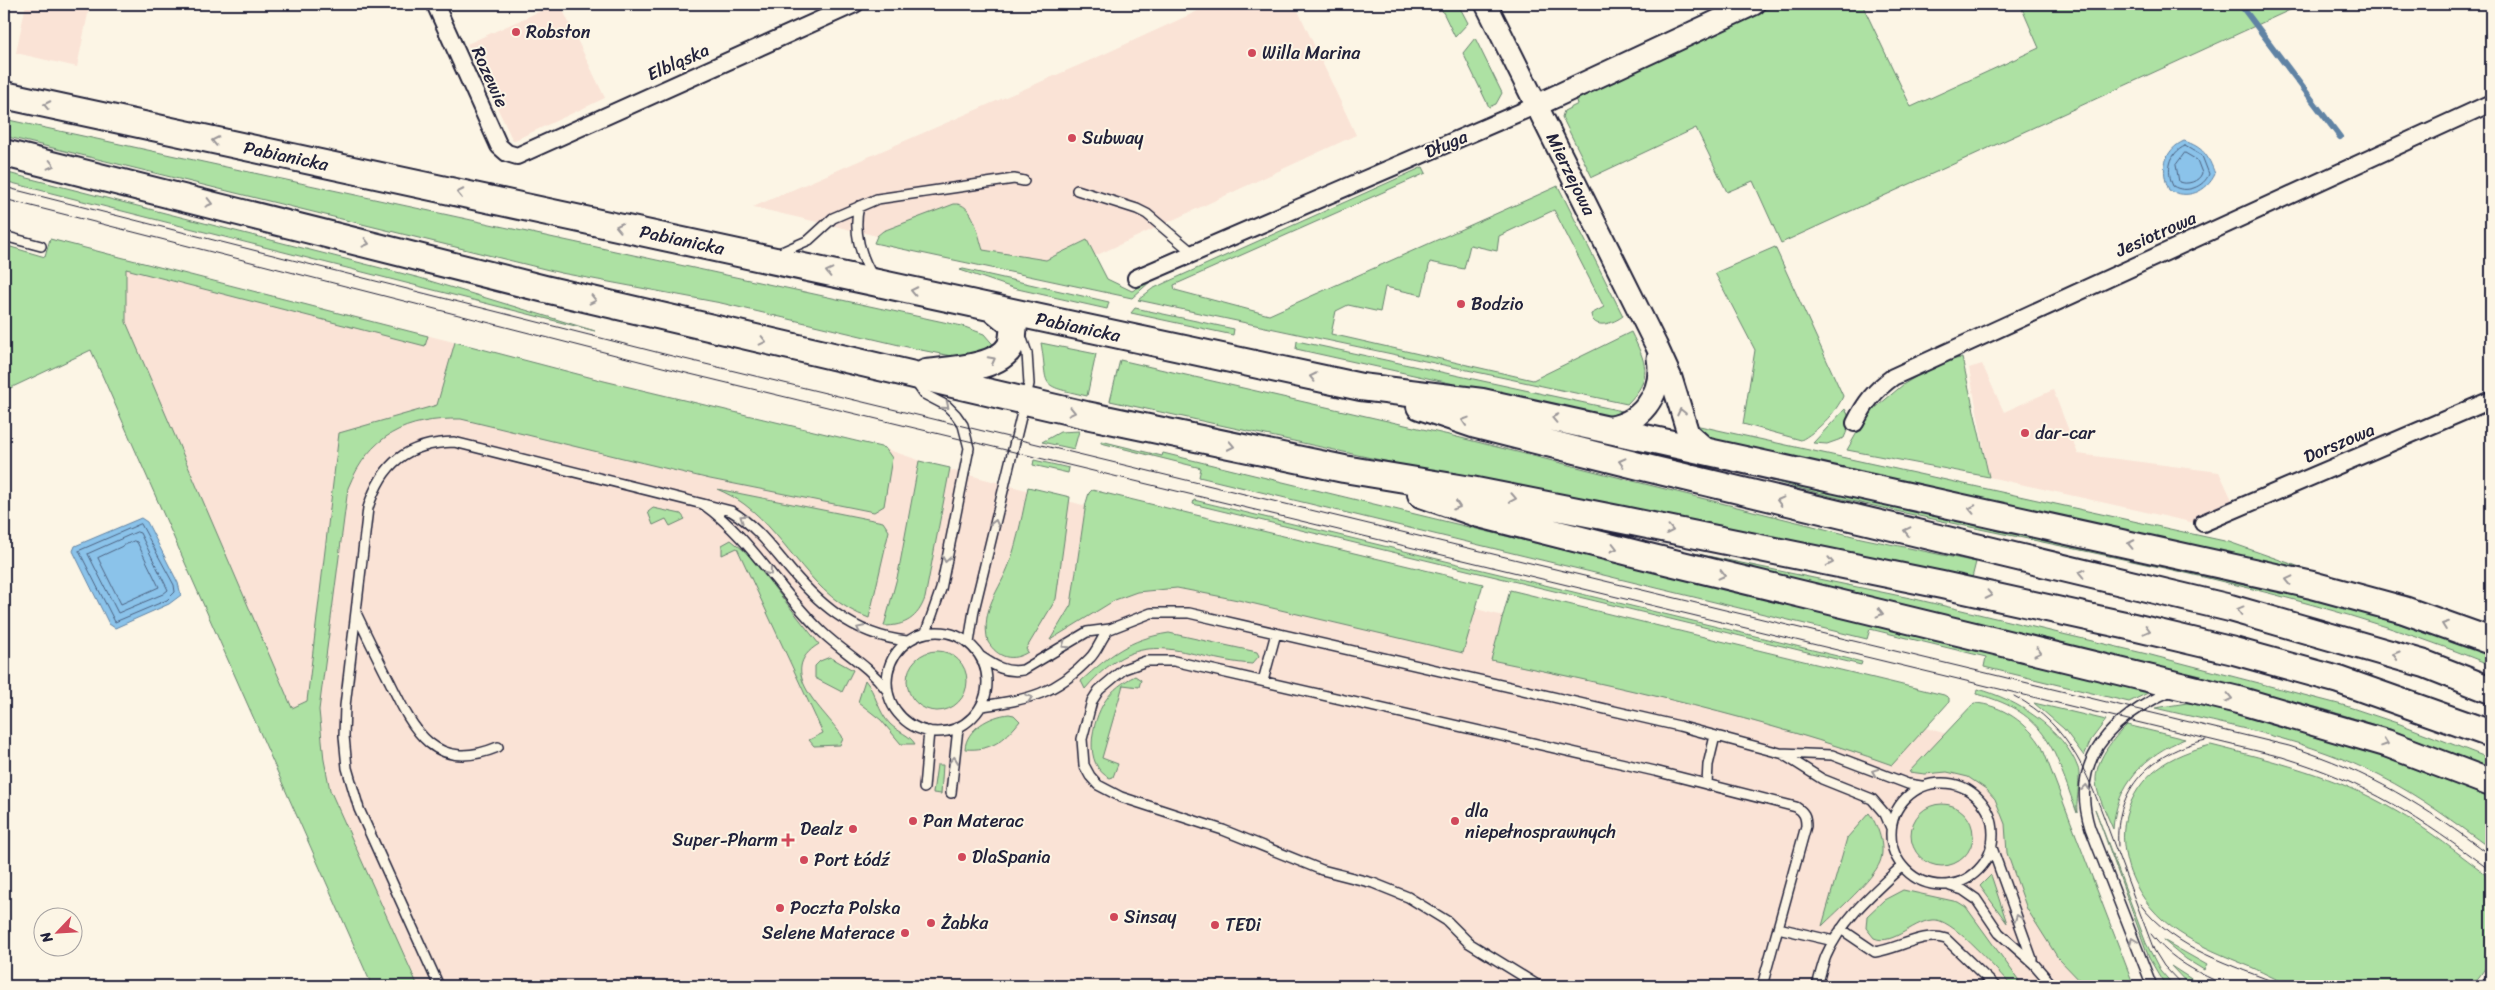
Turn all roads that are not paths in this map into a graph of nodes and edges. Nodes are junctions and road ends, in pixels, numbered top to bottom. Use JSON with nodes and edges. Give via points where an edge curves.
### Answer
{"nodes":[{"id":1,"x":436,"y":4,"type":"edge"},
{"id":2,"x":855,"y":4,"type":"edge"},
{"id":3,"x":1486,"y":4,"type":"edge"},
{"id":4,"x":1754,"y":4,"type":"edge"},
{"id":5,"x":4,"y":95,"type":"edge"},
{"id":6,"x":2491,"y":103,"type":"edge"},
{"id":7,"x":1537,"y":105,"type":"junction"},
{"id":8,"x":4,"y":153,"type":"edge"},
{"id":9,"x":518,"y":156,"type":"joint"},
{"id":10,"x":1024,"y":181,"type":"dead end"},
{"id":11,"x":1078,"y":190,"type":"dead end"},
{"id":12,"x":859,"y":206,"type":"junction"},
{"id":13,"x":4,"y":236,"type":"edge"},
{"id":14,"x":41,"y":246,"type":"dead end"},
{"id":15,"x":1193,"y":253,"type":"junction"},
{"id":16,"x":767,"y":258,"type":"junction"},
{"id":17,"x":1136,"y":278,"type":"dead end"},
{"id":18,"x":876,"y":283,"type":"junction"},
{"id":19,"x":993,"y":308,"type":"junction"},
{"id":20,"x":1014,"y":325,"type":"junction"},
{"id":21,"x":1656,"y":345,"type":"junction"},
{"id":22,"x":910,"y":375,"type":"junction"},
{"id":23,"x":1361,"y":387,"type":"junction"},
{"id":24,"x":2491,"y":400,"type":"edge"},
{"id":25,"x":1025,"y":401,"type":"junction"},
{"id":26,"x":1855,"y":423,"type":"dead end"},
{"id":27,"x":1603,"y":428,"type":"junction"},
{"id":28,"x":1707,"y":450,"type":"junction"},
{"id":29,"x":1344,"y":469,"type":"junction"},
{"id":30,"x":698,"y":501,"type":"junction"},
{"id":31,"x":2203,"y":523,"type":"dead end"},
{"id":32,"x":356,"y":612,"type":"junction"},
{"id":33,"x":1110,"y":628,"type":"junction"},
{"id":34,"x":926,"y":632,"type":"junction"},
{"id":35,"x":1276,"y":633,"type":"junction"},
{"id":36,"x":2491,"y":641,"type":"edge"},
{"id":37,"x":907,"y":642,"type":"junction"},
{"id":38,"x":969,"y":643,"type":"junction"},
{"id":39,"x":980,"y":656,"type":"junction"},
{"id":40,"x":1263,"y":681,"type":"junction"},
{"id":41,"x":2182,"y":686,"type":"junction"},
{"id":42,"x":887,"y":690,"type":"junction"},
{"id":43,"x":2491,"y":690,"type":"edge"},
{"id":44,"x":982,"y":706,"type":"junction"},
{"id":45,"x":958,"y":728,"type":"junction"},
{"id":46,"x":929,"y":731,"type":"junction"},
{"id":47,"x":2491,"y":734,"type":"edge"},
{"id":48,"x":1715,"y":736,"type":"junction"},
{"id":49,"x":498,"y":747,"type":"dead end"},
{"id":50,"x":1780,"y":753,"type":"junction"},
{"id":51,"x":2491,"y":783,"type":"edge"},
{"id":52,"x":1707,"y":784,"type":"junction"},
{"id":53,"x":1921,"y":786,"type":"junction"},
{"id":54,"x":924,"y":788,"type":"dead end"},
{"id":55,"x":952,"y":793,"type":"dead end"},
{"id":56,"x":1891,"y":828,"type":"junction"},
{"id":57,"x":1991,"y":845,"type":"junction"},
{"id":58,"x":1902,"y":866,"type":"junction"},
{"id":59,"x":1947,"y":885,"type":"junction"},
{"id":60,"x":1778,"y":928,"type":"junction"},
{"id":61,"x":1841,"y":929,"type":"junction"},
{"id":62,"x":1834,"y":940,"type":"junction"},
{"id":63,"x":2034,"y":964,"type":"junction"},
{"id":64,"x":440,"y":986,"type":"edge"},
{"id":65,"x":1539,"y":986,"type":"edge"},
{"id":66,"x":1762,"y":986,"type":"edge"},
{"id":67,"x":1817,"y":986,"type":"edge"},
{"id":68,"x":1995,"y":986,"type":"edge"},
{"id":69,"x":2053,"y":986,"type":"edge"},
{"id":70,"x":2152,"y":986,"type":"edge"}],
"edges":[{"from":1,"to":9,"type":"street","name":"Rozewie","via":[[499,146]]},
{"from":2,"to":9,"type":"street","name":"Elbląska"},
{"from":3,"to":7,"type":"street","name":"Mierzejowa"},
{"from":4,"to":7,"type":"street","name":"Długa"},
{"from":16,"to":5,"type":"main road","name":"Pabianicka","one_way":true},
{"from":6,"to":26,"type":"street","name":"Jesiotrowa","via":[[1908,370],[1878,388],[1865,402]]},
{"from":7,"to":15,"type":"street","name":"Długa"},
{"from":7,"to":21,"type":"street","name":"Mierzejowa"},
{"from":8,"to":22,"type":"main road","one_way":true,"via":[[545,289]]},
{"from":10,"to":12,"type":"lane","via":[[1014,179],[877,199]]},
{"from":11,"to":15,"type":"lane","via":[[1142,211]]},
{"from":12,"to":16,"type":"lane","via":[[833,218],[809,240]]},
{"from":12,"to":18,"type":"lane","via":[[856,222],[858,242]]},
{"from":13,"to":14,"type":"lane"},
{"from":15,"to":17,"type":"street","name":"Długa"},
{"from":18,"to":16,"type":"main road","name":"Pabianicka","one_way":true},
{"from":19,"to":18,"type":"main road","name":"Pabianicka","one_way":true},
{"from":19,"to":20,"type":"main road"},
{"from":23,"to":19,"type":"main road","name":"Pabianicka","one_way":true},
{"from":22,"to":20,"type":"main road","one_way":true,"via":[[992,361],[1010,346]]},
{"from":20,"to":25,"type":"lane","via":[[1023,340],[1029,368]]},
{"from":21,"to":27,"type":"street","via":[[1660,376],[1652,399],[1630,420]]},
{"from":28,"to":21,"type":"street","name":"Mierzejowa","one_way":true,"via":[[1688,433],[1671,378]]},
{"from":22,"to":25,"type":"main road"},
{"from":22,"to":34,"type":"lane","one_way":true,"via":[[924,394],[947,406],[956,415],[963,425],[969,448],[941,589]]},
{"from":27,"to":23,"type":"main road","one_way":true,"via":[[1482,402]]},
{"from":43,"to":23,"type":"main road","one_way":true,"via":[[2424,664],[2230,608],[1637,466],[1476,425]]},
{"from":24,"to":31,"type":"street","name":"Dorszowa"},
{"from":25,"to":29,"type":"main road","one_way":true},
{"from":38,"to":25,"type":"lane","one_way":true,"via":[[977,594]]},
{"from":27,"to":28,"type":"main road"},
{"from":36,"to":28,"type":"main road","one_way":true,"via":[[2404,610],[2312,585]]},
{"from":29,"to":41,"type":"main road","one_way":true,"via":[[1498,518]]},
{"from":29,"to":47,"type":"main road","one_way":true,"via":[[1490,493],[2129,626],[2339,680]]},
{"from":30,"to":32,"type":"lane","via":[[454,442],[418,447],[386,469],[374,487],[368,508]]},
{"from":37,"to":30,"type":"lane","one_way":true,"via":[[874,635],[826,608],[748,521],[731,511]]},
{"from":30,"to":42,"type":"lane","one_way":true,"via":[[734,529],[808,618],[874,673]]},
{"from":32,"to":49,"type":"lane","via":[[404,712],[424,740],[445,752],[470,755]]},
{"from":32,"to":64,"type":"lane","via":[[345,706],[347,768],[359,809]]},
{"from":33,"to":35,"type":"lane","via":[[1136,617],[1169,611]]},
{"from":33,"to":39,"type":"lane","one_way":true,"via":[[1079,636],[1023,670],[1003,670]]},
{"from":44,"to":33,"type":"lane","one_way":true,"via":[[1031,698],[1060,683],[1090,658]]},
{"from":34,"to":37,"type":"lane"},
{"from":34,"to":38,"type":"lane","via":[[953,634]]},
{"from":35,"to":40,"type":"lane"},
{"from":35,"to":48,"type":"lane"},
{"from":37,"to":42,"type":"lane","via":[[894,654],[887,672]]},
{"from":38,"to":39,"type":"lane"},
{"from":39,"to":44,"type":"lane","via":[[987,673],[987,691]]},
{"from":40,"to":52,"type":"lane"},
{"from":40,"to":65,"type":"lane","via":[[1174,661],[1146,661],[1124,669],[1099,690],[1087,717],[1082,756],[1090,776],[1107,791],[1121,797],[1223,830],[1322,870],[1408,897],[1447,921],[1469,943]]},
{"from":41,"to":51,"type":"main road","one_way":true,"via":[[2386,743]]},
{"from":70,"to":41,"type":"lane","one_way":true,"via":[[2090,828],[2085,791],[2092,760],[2109,730],[2135,709]]},
{"from":42,"to":46,"type":"lane","via":[[902,719],[917,729]]},
{"from":44,"to":45,"type":"lane","via":[[971,720]]},
{"from":45,"to":46,"type":"lane","via":[[936,733]]},
{"from":55,"to":45,"type":"lane","one_way":true},
{"from":46,"to":54,"type":"lane"},
{"from":48,"to":50,"type":"lane"},
{"from":48,"to":52,"type":"lane"},
{"from":53,"to":50,"type":"lane","one_way":true,"via":[[1832,755]]},
{"from":50,"to":56,"type":"lane","via":[[1822,779],[1872,799],[1885,814]]},
{"from":52,"to":60,"type":"lane","via":[[1796,807],[1806,817]]},
{"from":53,"to":56,"type":"lane","via":[[1901,803]]},
{"from":53,"to":57,"type":"lane","via":[[1948,783],[1973,792],[1992,819]]},
{"from":56,"to":58,"type":"lane","via":[[1891,843]]},
{"from":57,"to":59,"type":"lane","via":[[1987,859],[1976,873]]},
{"from":63,"to":57,"type":"lane","one_way":true},
{"from":58,"to":59,"type":"lane","via":[[1930,885]]},
{"from":58,"to":61,"type":"lane"},
{"from":59,"to":63,"type":"lane","via":[[1976,899],[1999,933]]},
{"from":60,"to":62,"type":"lane"},
{"from":60,"to":66,"type":"lane"},
{"from":61,"to":62,"type":"lane"},
{"from":61,"to":68,"type":"lane","via":[[1875,952],[1891,950],[1923,938],[1936,936],[1946,939]]},
{"from":62,"to":67,"type":"lane"},
{"from":63,"to":69,"type":"lane"}]}
